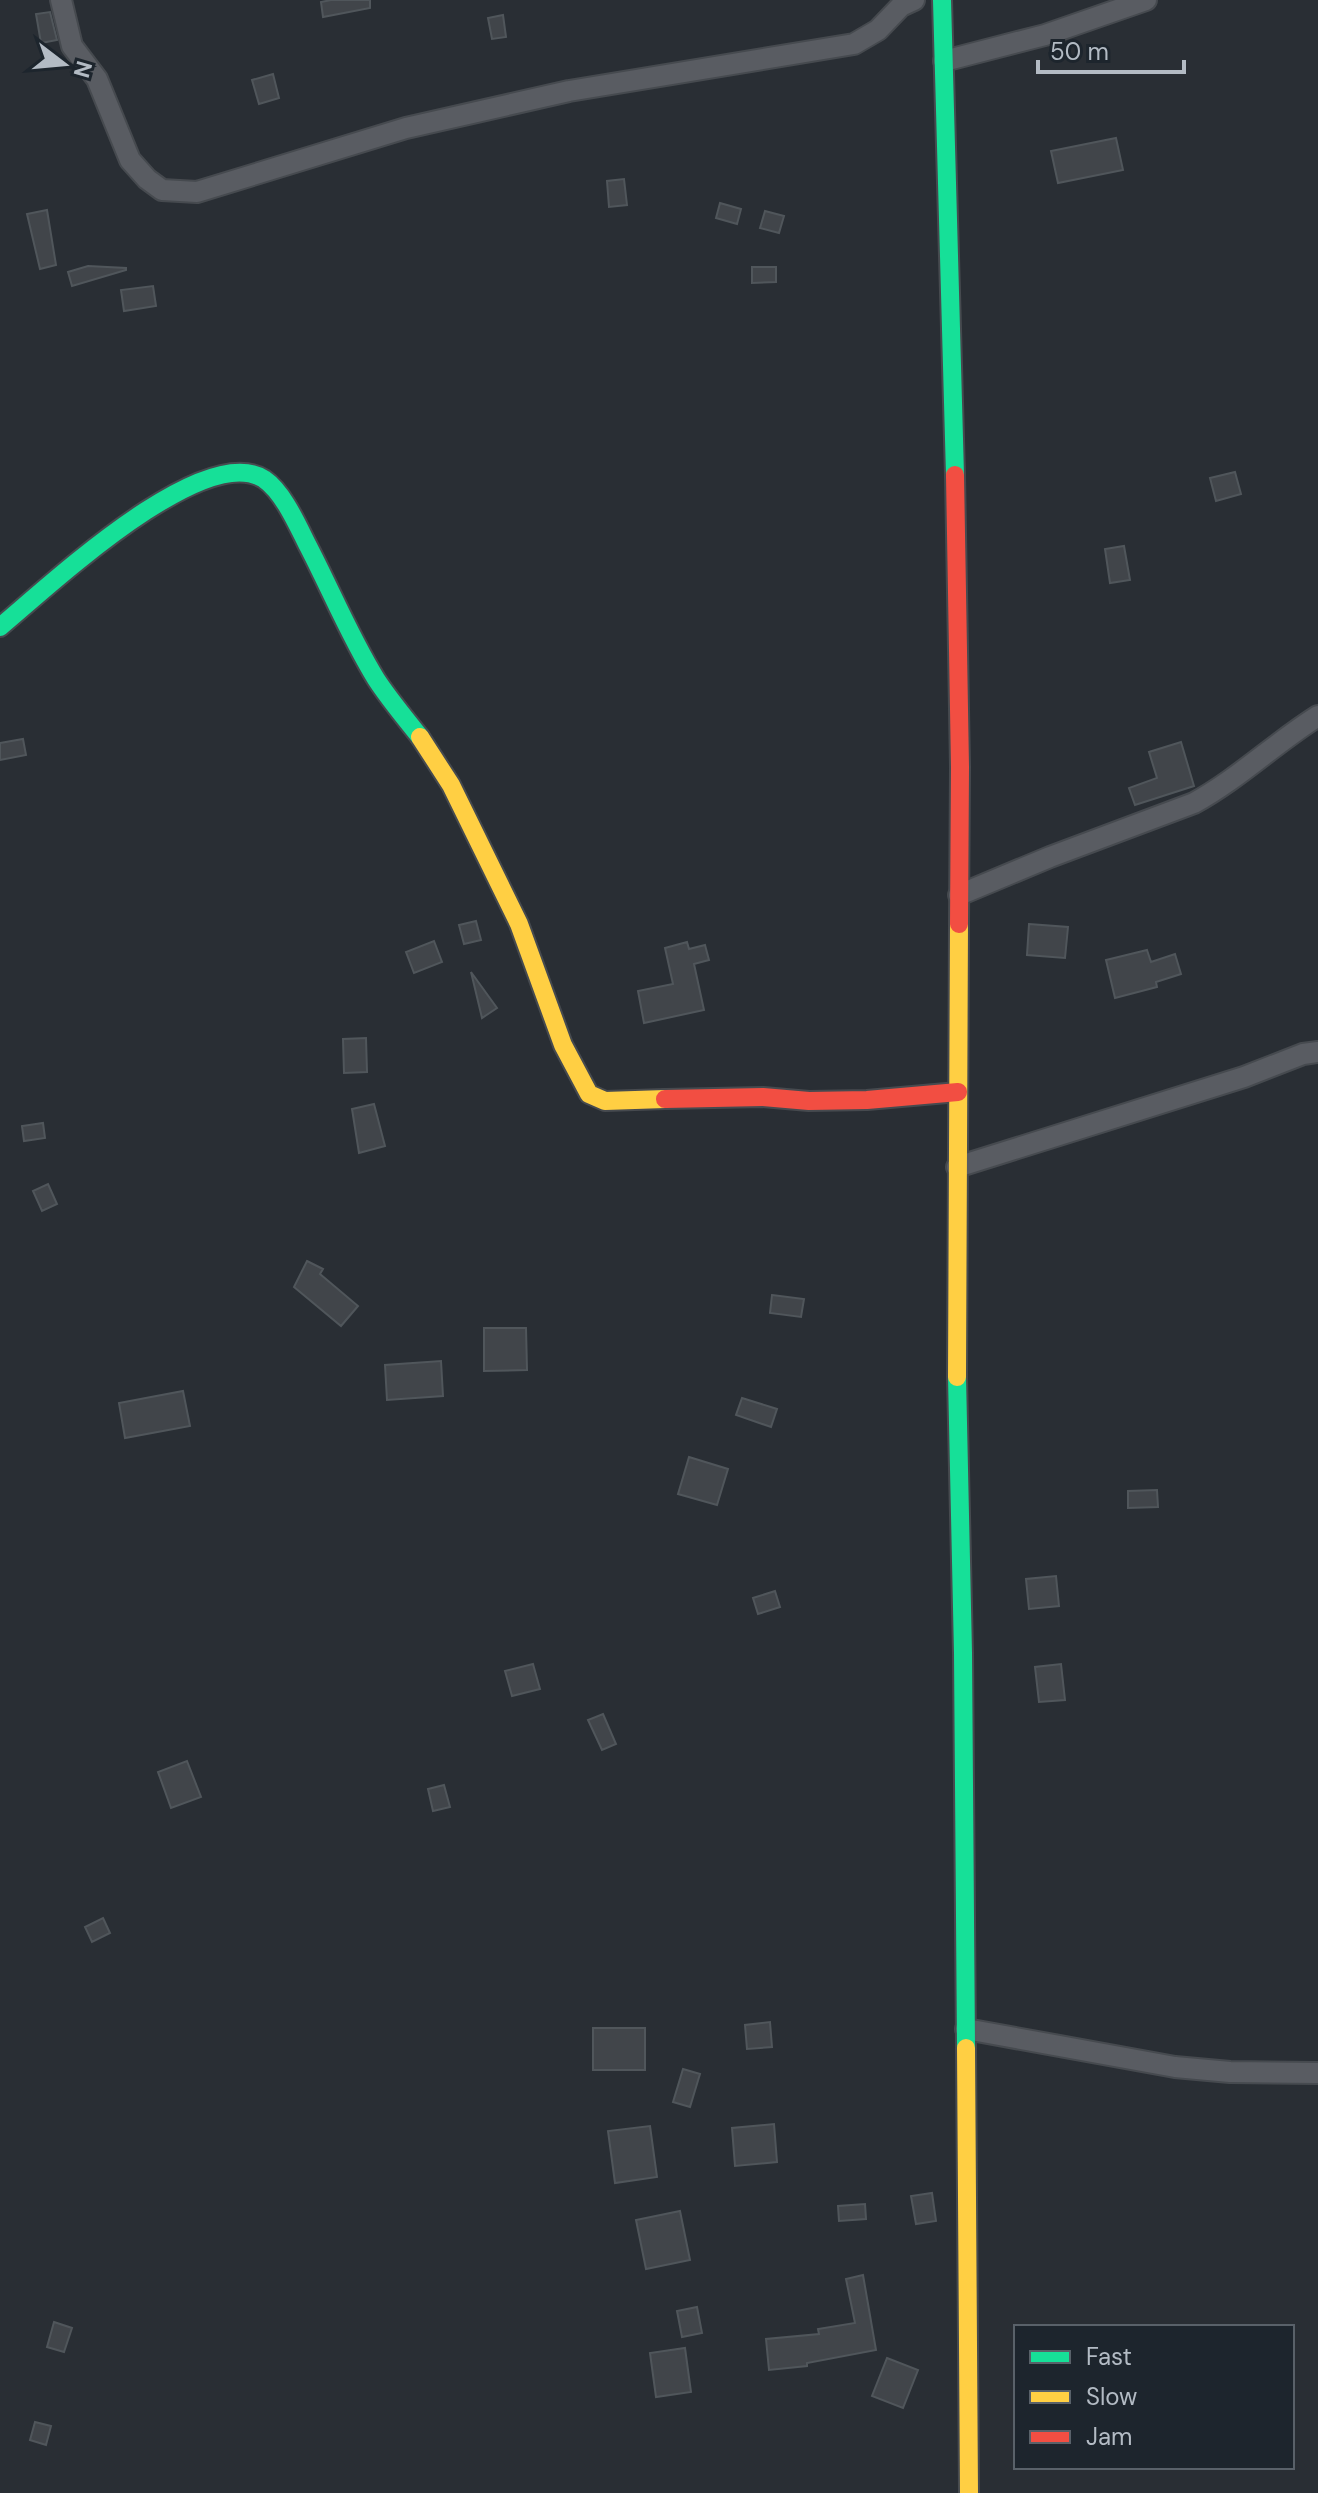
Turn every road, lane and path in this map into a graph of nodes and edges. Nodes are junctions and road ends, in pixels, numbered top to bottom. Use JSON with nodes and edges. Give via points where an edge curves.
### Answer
{"nodes":[{"id":1,"x":61,"y":0,"type":"edge"},
{"id":2,"x":914,"y":0,"type":"edge"},
{"id":3,"x":1146,"y":0,"type":"edge"},
{"id":4,"x":941,"y":1,"type":"edge"},
{"id":5,"x":944,"y":61,"type":"junction"},
{"id":6,"x":0,"y":627,"type":"edge"},
{"id":7,"x":1318,"y":716,"type":"edge"},
{"id":8,"x":959,"y":895,"type":"junction"},
{"id":9,"x":1318,"y":1052,"type":"edge"},
{"id":10,"x":958,"y":1092,"type":"junction"},
{"id":11,"x":957,"y":1167,"type":"junction"},
{"id":12,"x":966,"y":2029,"type":"junction"},
{"id":13,"x":1318,"y":2073,"type":"edge"},
{"id":14,"x":969,"y":2493,"type":"edge"}],
"edges":[{"from":1,"to":2,"type":"street","via":[[72,46],[97,79],[130,160],[162,190],[180,193],[406,128],[569,91],[854,44]]},
{"from":3,"to":5,"type":"street","via":[[1045,35]]},
{"from":4,"to":5,"type":"street"},
{"from":5,"to":8,"type":"street","via":[[956,495]]},
{"from":6,"to":10,"type":"street","via":[[89,552],[167,497],[224,472],[264,479],[287,505],[376,679],[451,785],[519,924],[563,1045],[589,1094],[622,1102],[763,1097],[809,1101]]},
{"from":7,"to":8,"type":"street","via":[[1194,803]]},
{"from":8,"to":10,"type":"street"},
{"from":9,"to":11,"type":"street"},
{"from":10,"to":11,"type":"street"},
{"from":11,"to":12,"type":"street"},
{"from":12,"to":13,"type":"street","via":[[1175,2067]]},
{"from":12,"to":14,"type":"street"}]}
